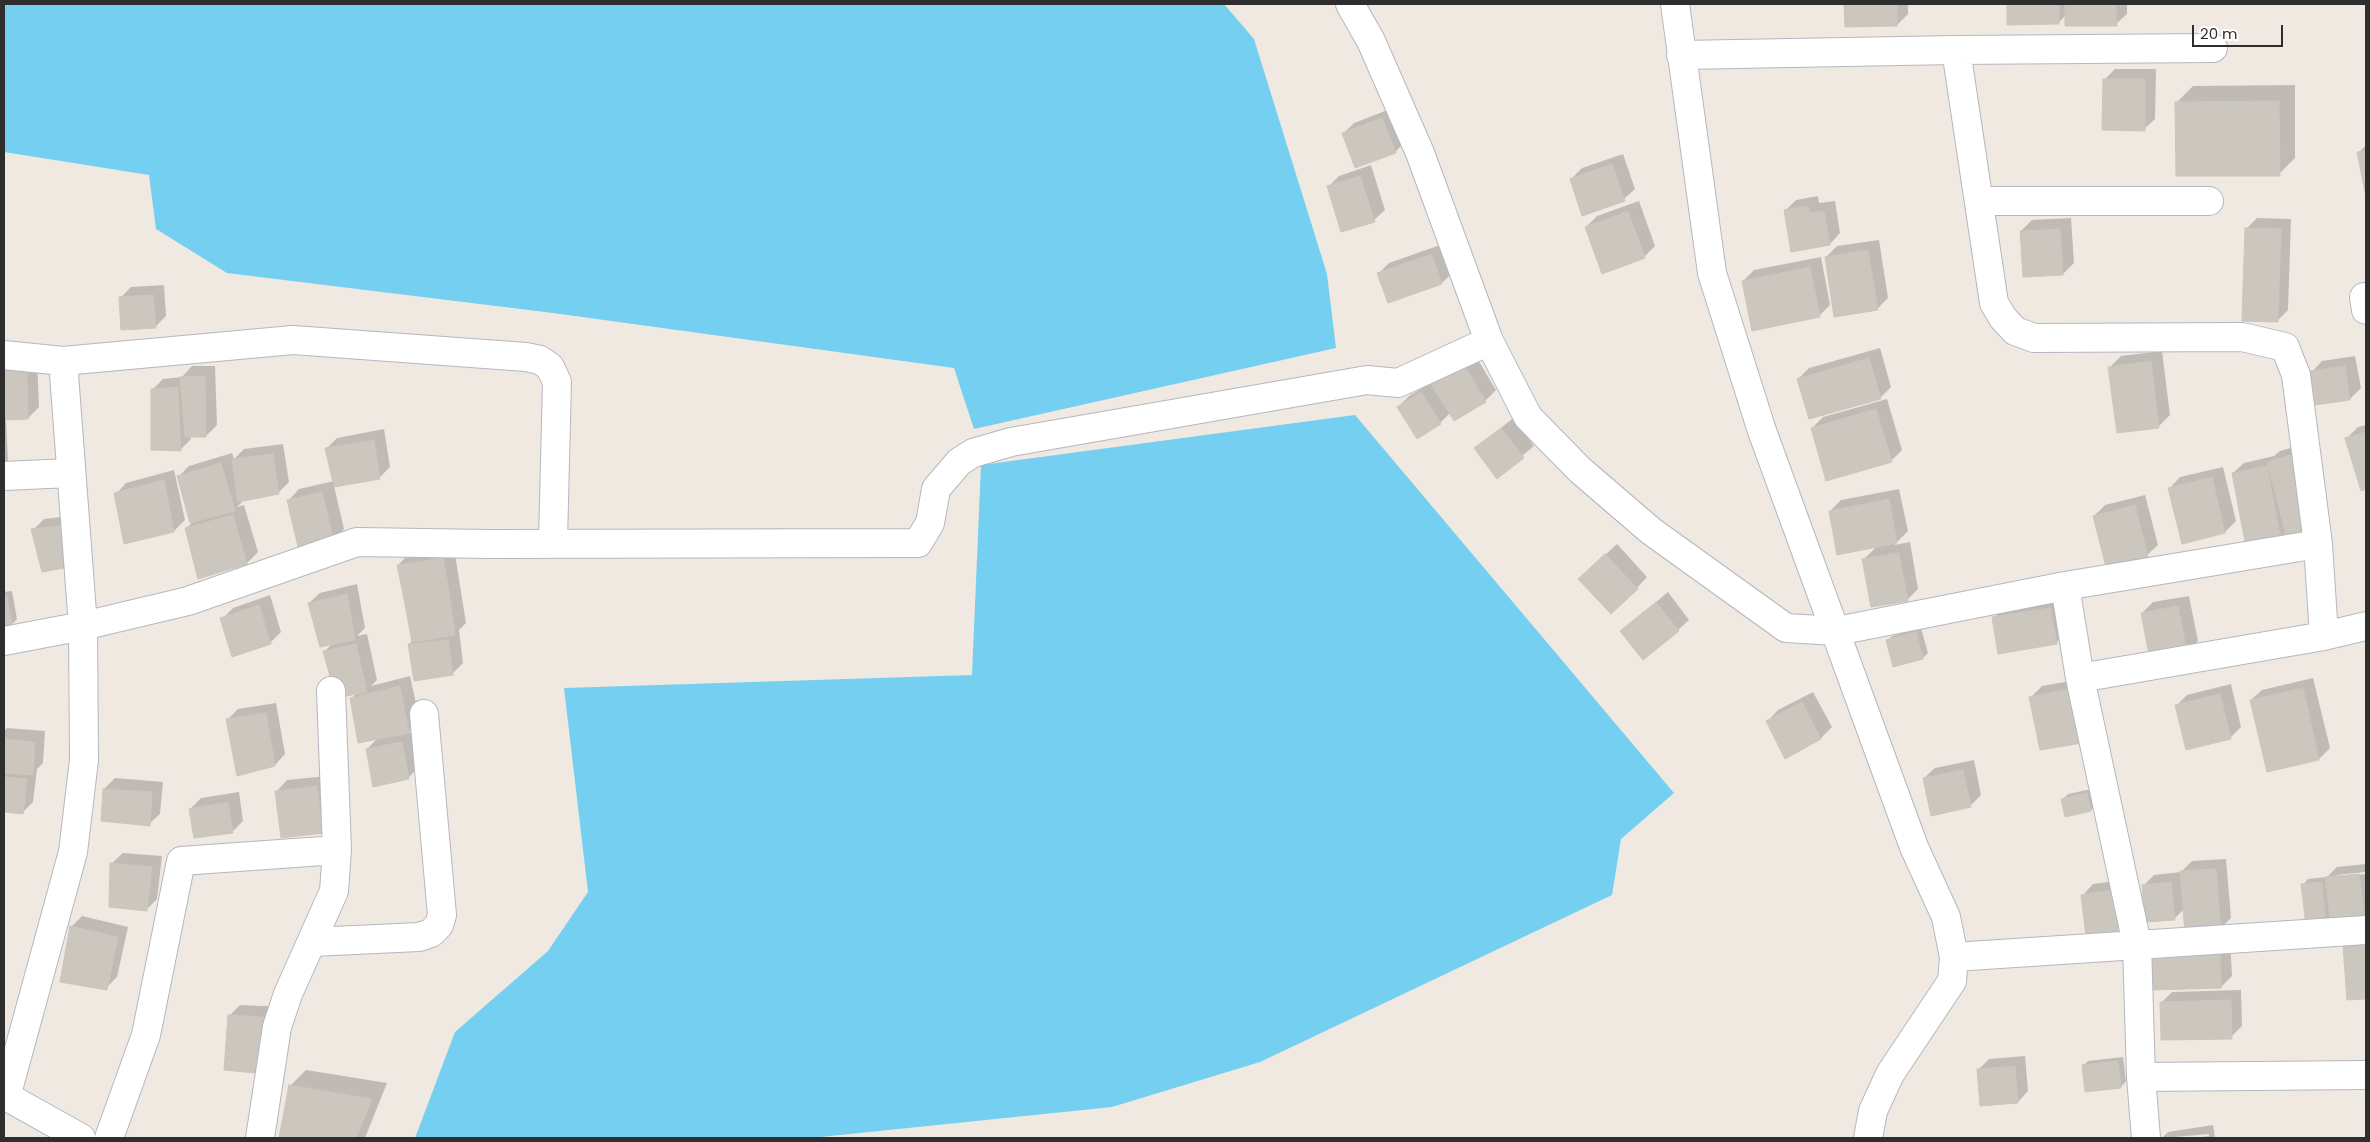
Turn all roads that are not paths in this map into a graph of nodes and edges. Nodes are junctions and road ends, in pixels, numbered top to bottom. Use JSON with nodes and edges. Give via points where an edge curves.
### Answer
{"nodes":[{"id":1,"x":1350,"y":4,"type":"edge"},
{"id":2,"x":1675,"y":4,"type":"edge"},
{"id":3,"x":2213,"y":48,"type":"dead end"},
{"id":4,"x":1956,"y":50,"type":"junction"},
{"id":5,"x":1681,"y":55,"type":"junction"},
{"id":6,"x":1980,"y":201,"type":"junction"},
{"id":7,"x":2210,"y":201,"type":"dead end"},
{"id":8,"x":1489,"y":341,"type":"junction"},
{"id":9,"x":4,"y":355,"type":"edge"},
{"id":10,"x":63,"y":361,"type":"junction"},
{"id":11,"x":70,"y":473,"type":"junction"},
{"id":12,"x":4,"y":476,"type":"edge"},
{"id":13,"x":553,"y":542,"type":"junction"},
{"id":14,"x":2318,"y":544,"type":"junction"},
{"id":15,"x":2065,"y":586,"type":"junction"},
{"id":16,"x":83,"y":626,"type":"junction"},
{"id":17,"x":2366,"y":626,"type":"edge"},
{"id":18,"x":1837,"y":631,"type":"junction"},
{"id":19,"x":2324,"y":636,"type":"junction"},
{"id":20,"x":4,"y":642,"type":"edge"},
{"id":21,"x":2080,"y":678,"type":"junction"},
{"id":22,"x":330,"y":690,"type":"dead end"},
{"id":23,"x":424,"y":714,"type":"dead end"},
{"id":24,"x":337,"y":850,"type":"junction"},
{"id":25,"x":2366,"y":930,"type":"edge"},
{"id":26,"x":312,"y":942,"type":"junction"},
{"id":27,"x":2137,"y":944,"type":"junction"},
{"id":28,"x":1954,"y":957,"type":"junction"},
{"id":29,"x":2366,"y":1075,"type":"edge"},
{"id":30,"x":2141,"y":1077,"type":"junction"},
{"id":31,"x":5,"y":1096,"type":"edge"},
{"id":32,"x":81,"y":1138,"type":"edge"},
{"id":33,"x":110,"y":1138,"type":"edge"},
{"id":34,"x":260,"y":1138,"type":"edge"},
{"id":35,"x":1868,"y":1138,"type":"edge"},
{"id":36,"x":2146,"y":1138,"type":"edge"}],
"edges":[{"from":1,"to":8,"type":"street","via":[[1371,41],[1420,153]]},
{"from":2,"to":5,"type":"street"},
{"from":3,"to":4,"type":"street"},
{"from":4,"to":5,"type":"street"},
{"from":4,"to":6,"type":"street"},
{"from":5,"to":18,"type":"street","via":[[1712,273],[1762,431]]},
{"from":6,"to":7,"type":"street"},
{"from":6,"to":14,"type":"street","via":[[1994,303],[2015,331],[2034,338],[2242,337],[2285,347],[2296,375]]},
{"from":8,"to":13,"type":"street","via":[[1398,383],[1367,380],[1011,442],[973,453],[958,462],[936,489],[930,523],[918,543]]},
{"from":8,"to":18,"type":"street","via":[[1528,417],[1580,470],[1651,531],[1786,628]]},
{"from":9,"to":10,"type":"street"},
{"from":10,"to":11,"type":"street"},
{"from":10,"to":13,"type":"street","via":[[294,340],[540,360],[550,367],[557,382]]},
{"from":11,"to":12,"type":"street"},
{"from":11,"to":16,"type":"street"},
{"from":13,"to":16,"type":"street","via":[[357,542],[188,601]]},
{"from":14,"to":15,"type":"street"},
{"from":14,"to":19,"type":"street"},
{"from":15,"to":18,"type":"street"},
{"from":15,"to":21,"type":"street"},
{"from":16,"to":20,"type":"street"},
{"from":16,"to":31,"type":"street","via":[[84,760],[73,852]]},
{"from":17,"to":19,"type":"street"},
{"from":18,"to":28,"type":"street","via":[[1914,847],[1946,918]]},
{"from":19,"to":21,"type":"street"},
{"from":21,"to":27,"type":"street"},
{"from":22,"to":24,"type":"street"},
{"from":23,"to":26,"type":"street","via":[[442,915],[439,925],[431,933],[418,937]]},
{"from":24,"to":26,"type":"street","via":[[334,892]]},
{"from":24,"to":33,"type":"street","via":[[181,861],[146,1035]]},
{"from":25,"to":27,"type":"street"},
{"from":26,"to":34,"type":"street","via":[[277,1027]]},
{"from":27,"to":28,"type":"street"},
{"from":27,"to":30,"type":"street"},
{"from":28,"to":35,"type":"street","via":[[1952,981],[1890,1074],[1872,1111]]},
{"from":29,"to":30,"type":"street"},
{"from":30,"to":36,"type":"street"},
{"from":31,"to":32,"type":"street"}]}
